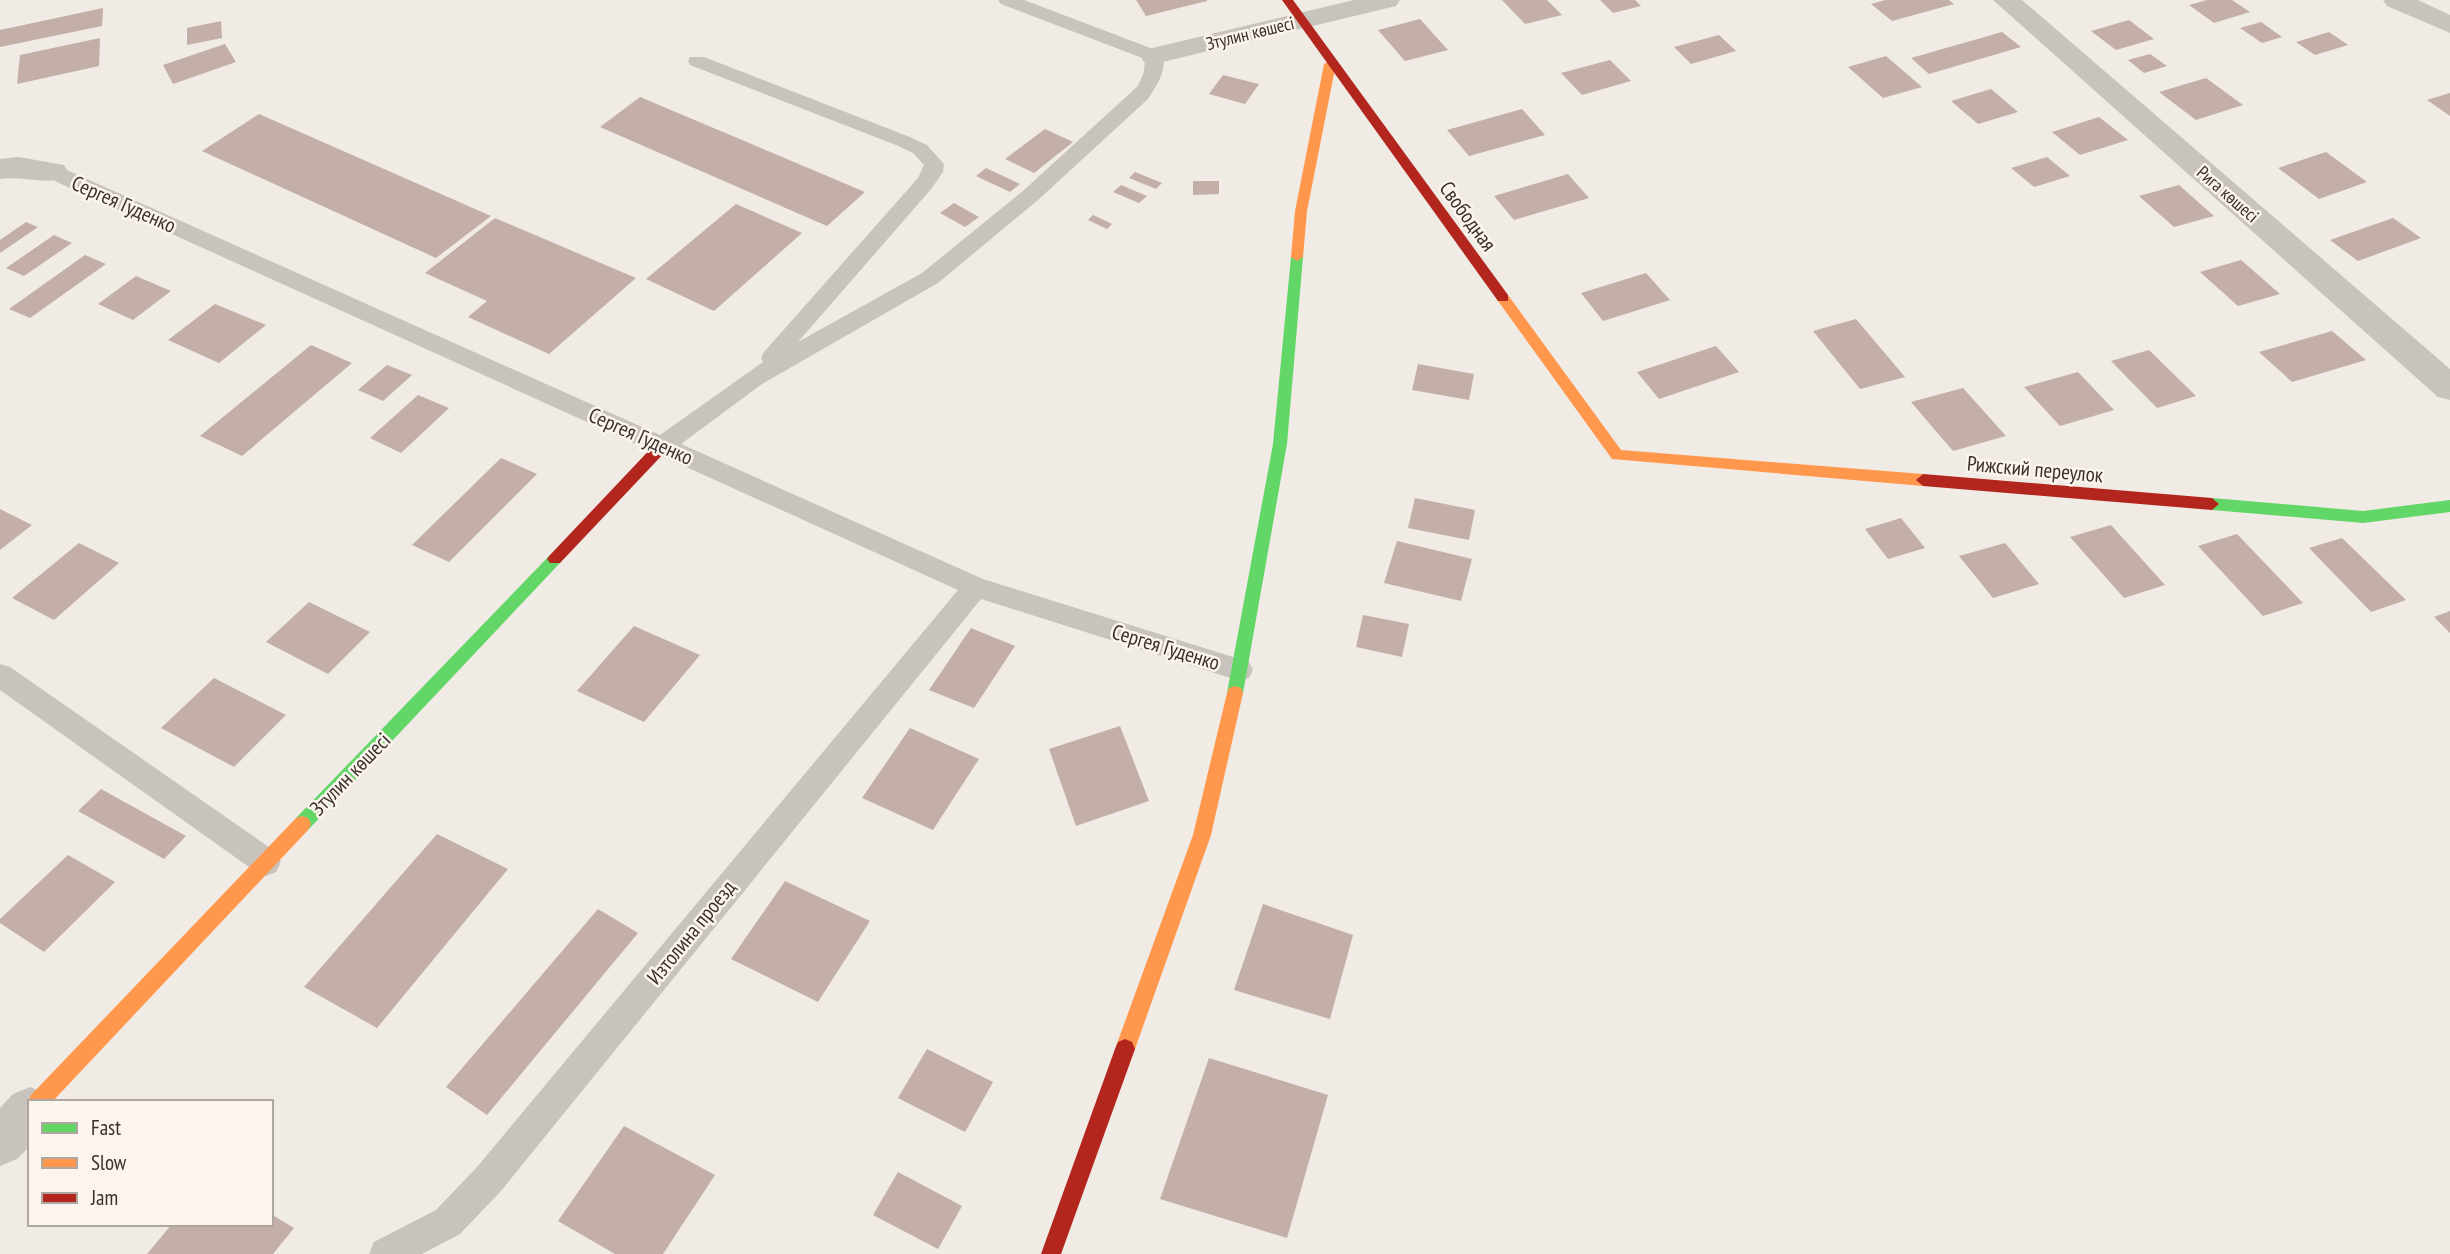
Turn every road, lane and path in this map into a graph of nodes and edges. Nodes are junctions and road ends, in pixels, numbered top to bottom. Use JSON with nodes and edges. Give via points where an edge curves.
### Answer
{"nodes":[{"id":1,"x":1007,"y":0,"type":"edge"},
{"id":2,"x":1387,"y":0,"type":"edge"},
{"id":3,"x":2006,"y":0,"type":"edge"},
{"id":4,"x":2396,"y":0,"type":"edge"},
{"id":5,"x":1294,"y":10,"type":"edge"},
{"id":6,"x":2450,"y":25,"type":"edge"},
{"id":7,"x":1154,"y":57,"type":"junction"},
{"id":8,"x":697,"y":61,"type":"dead end"},
{"id":9,"x":1331,"y":64,"type":"junction"},
{"id":10,"x":0,"y":169,"type":"edge"},
{"id":11,"x":53,"y":172,"type":"joint"},
{"id":12,"x":754,"y":378,"type":"junction"},
{"id":13,"x":2450,"y":388,"type":"edge"},
{"id":14,"x":662,"y":446,"type":"junction"},
{"id":15,"x":1617,"y":455,"type":"joint"},
{"id":16,"x":2450,"y":506,"type":"edge"},
{"id":17,"x":976,"y":587,"type":"junction"},
{"id":18,"x":1240,"y":670,"type":"junction"},
{"id":19,"x":0,"y":675,"type":"edge"},
{"id":20,"x":266,"y":862,"type":"junction"},
{"id":21,"x":40,"y":1100,"type":"edge"},
{"id":22,"x":28,"y":1113,"type":"edge"},
{"id":23,"x":0,"y":1142,"type":"edge"},
{"id":24,"x":386,"y":1254,"type":"edge"},
{"id":25,"x":1052,"y":1254,"type":"edge"}],
"edges":[{"from":1,"to":7,"type":"lane"},
{"from":2,"to":5,"type":"street","name":"Зтулин көшесі"},
{"from":3,"to":13,"type":"street","name":"Рига көшесі"},
{"from":4,"to":6,"type":"street"},
{"from":5,"to":7,"type":"street","name":"Зтулин көшесі"},
{"from":5,"to":9,"type":"street","name":"Свободная"},
{"from":7,"to":12,"type":"lane","via":[[1156,67],[1141,95],[930,278]]},
{"from":8,"to":12,"type":"lane","via":[[903,141],[920,149],[934,164],[925,183]]},
{"from":9,"to":15,"type":"street","name":"Свободная"},
{"from":9,"to":18,"type":"street","via":[[1301,211],[1280,444]]},
{"from":10,"to":11,"type":"street"},
{"from":11,"to":14,"type":"lane","name":"Сергея Гуденко"},
{"from":12,"to":14,"type":"lane"},
{"from":14,"to":17,"type":"lane","name":"Сергея Гуденко"},
{"from":14,"to":20,"type":"street","name":"Зтулин көшесі"},
{"from":15,"to":16,"type":"street","name":"Рижский переулок","via":[[2363,517]]},
{"from":17,"to":18,"type":"lane","name":"Сергея Гуденко"},
{"from":17,"to":24,"type":"lane","name":"Изтолина проезд","via":[[489,1179],[448,1222]]},
{"from":18,"to":25,"type":"street","via":[[1202,835]]},
{"from":19,"to":20,"type":"lane"},
{"from":20,"to":21,"type":"street","name":"Зтулин көшесі"},
{"from":22,"to":23,"type":"street"}]}
